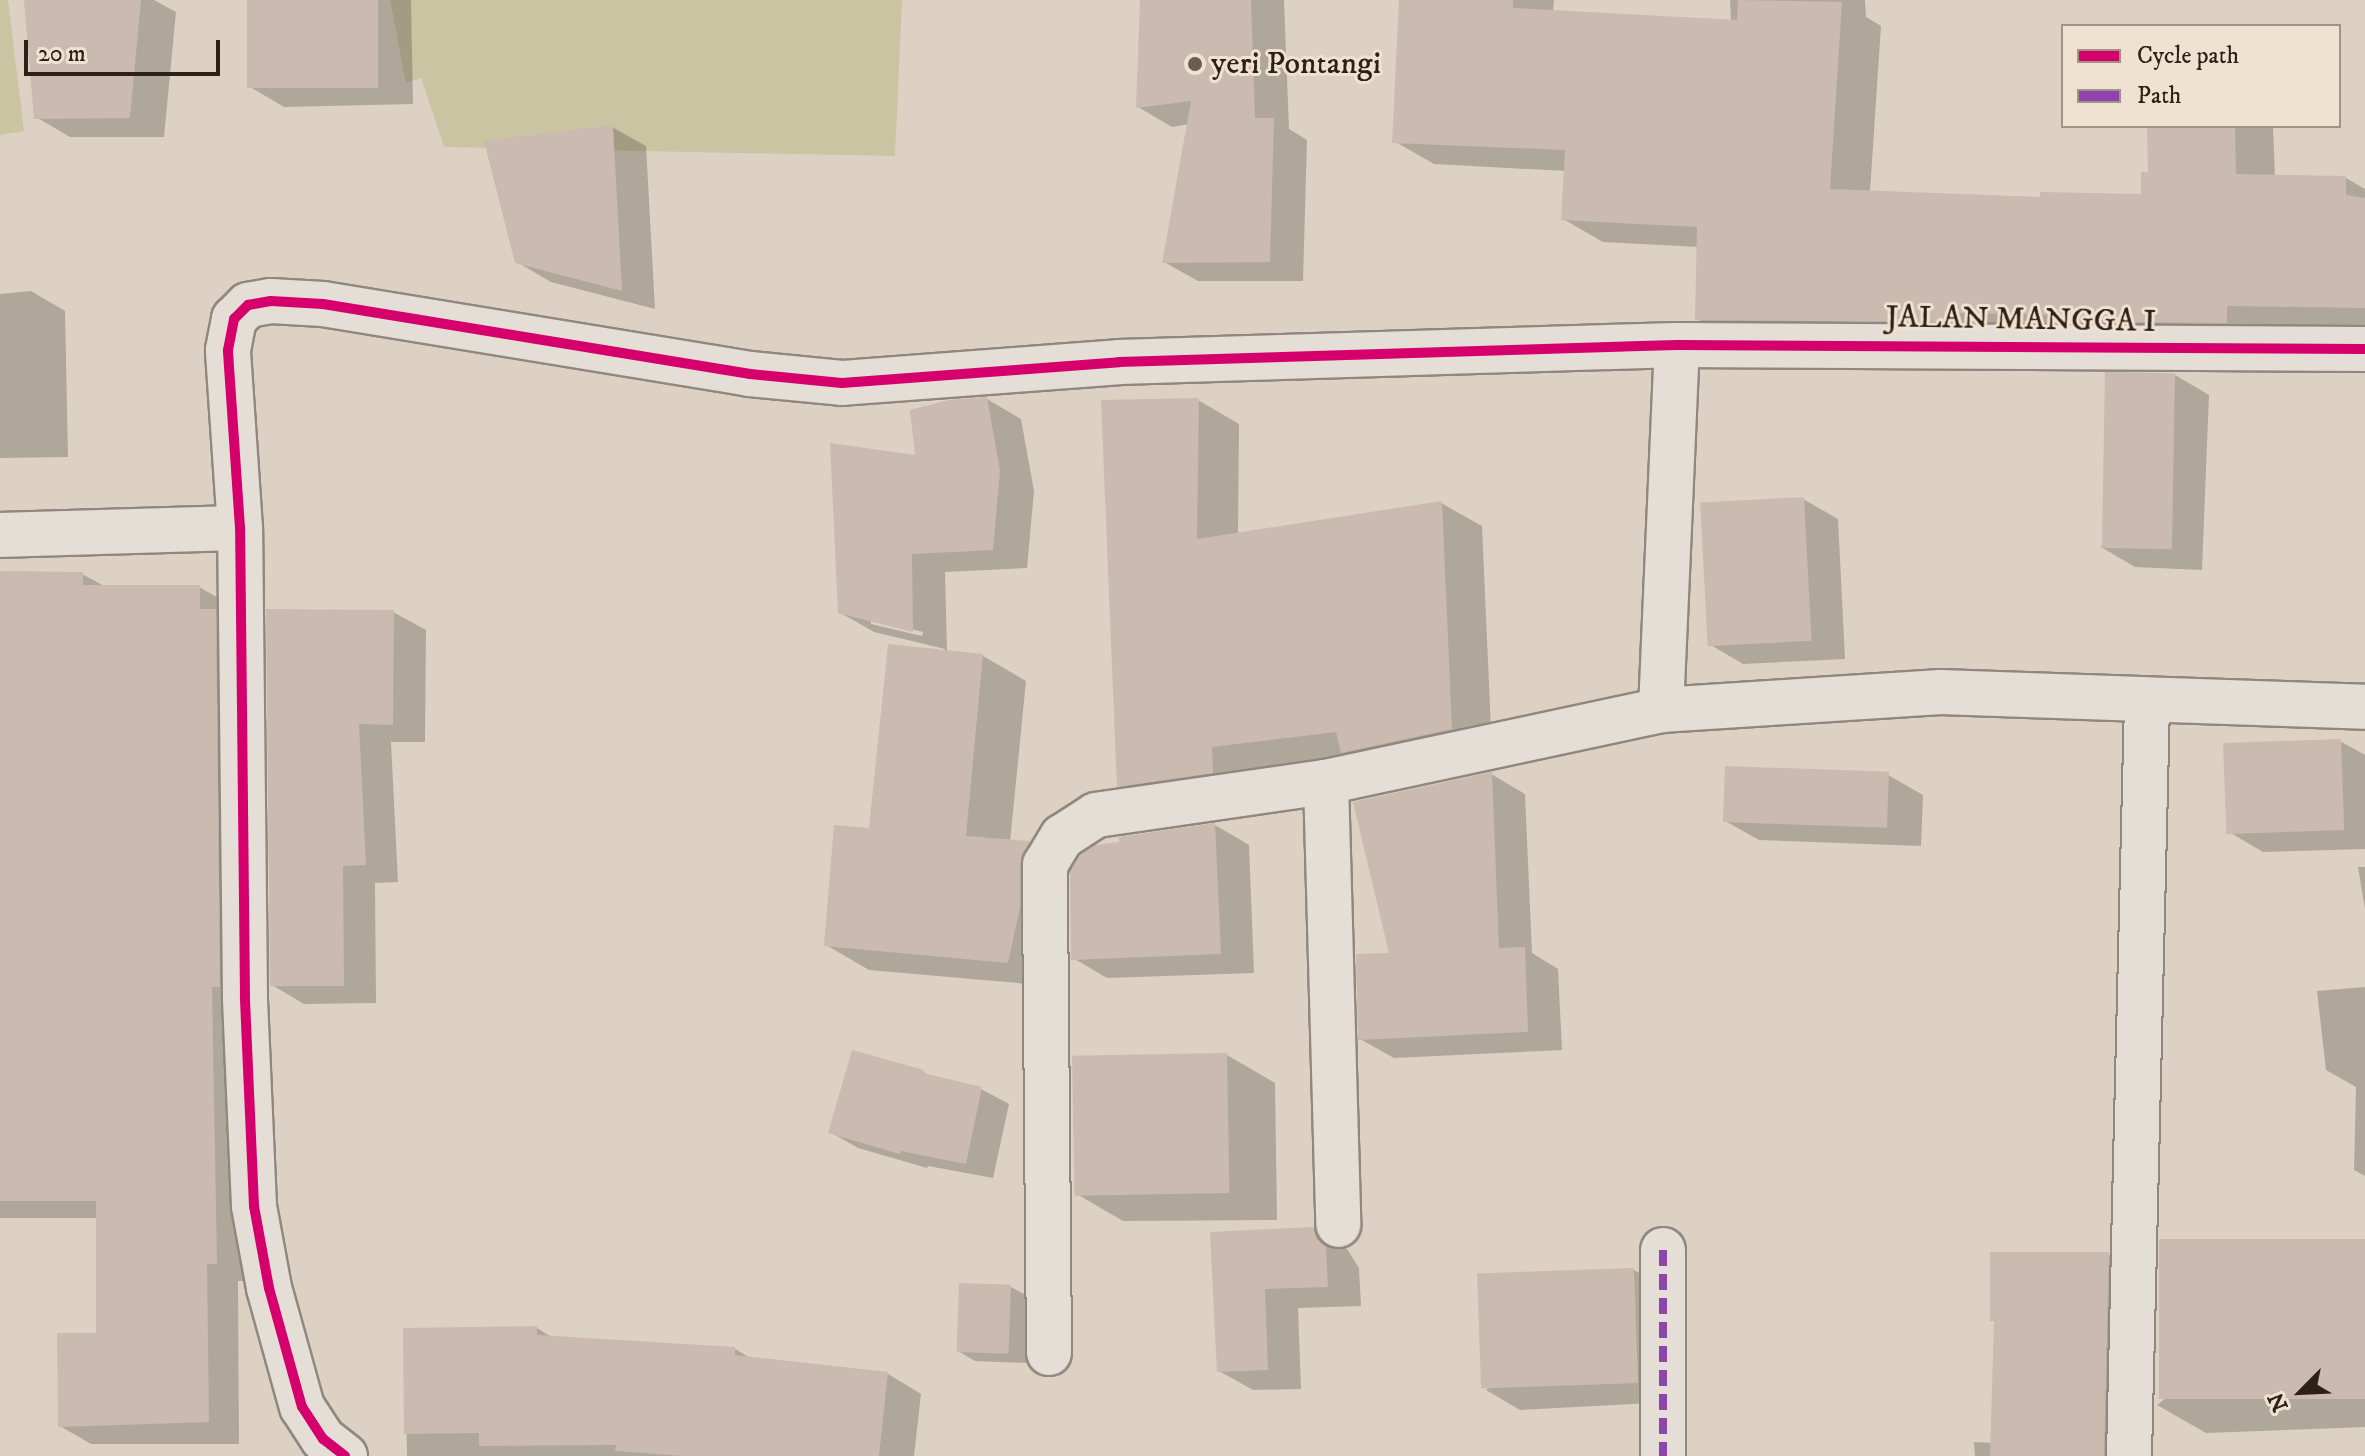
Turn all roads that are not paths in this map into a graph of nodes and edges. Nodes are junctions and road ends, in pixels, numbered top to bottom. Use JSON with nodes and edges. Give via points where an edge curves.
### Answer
{"nodes":[{"id":1,"x":1677,"y":345,"type":"junction"},
{"id":2,"x":2365,"y":349,"type":"edge"},
{"id":3,"x":240,"y":528,"type":"junction"},
{"id":4,"x":0,"y":535,"type":"edge"},
{"id":5,"x":2147,"y":701,"type":"junction"},
{"id":6,"x":2365,"y":707,"type":"edge"},
{"id":7,"x":1661,"y":710,"type":"junction"},
{"id":8,"x":1326,"y":782,"type":"junction"},
{"id":9,"x":1338,"y":1225,"type":"dead end"},
{"id":10,"x":1663,"y":1250,"type":"dead end"},
{"id":11,"x":1049,"y":1353,"type":"dead end"},
{"id":12,"x":345,"y":1456,"type":"edge"},
{"id":13,"x":1663,"y":1456,"type":"edge"},
{"id":14,"x":2129,"y":1456,"type":"edge"}],
"edges":[{"from":1,"to":2,"type":"street","name":"JALAN MANGGA I"},
{"from":1,"to":3,"type":"street","name":"JALAN MANGGA I","via":[[1119,362],[842,383],[750,374],[323,304],[271,301],[248,305],[234,319],[228,350]]},
{"from":1,"to":7,"type":"street"},
{"from":3,"to":4,"type":"street"},
{"from":3,"to":12,"type":"street","name":"JALAN MANGGA I","via":[[245,996],[254,1206],[269,1288],[302,1407],[323,1439]]},
{"from":5,"to":6,"type":"street"},
{"from":5,"to":7,"type":"street","via":[[1940,692]]},
{"from":5,"to":14,"type":"street"},
{"from":7,"to":8,"type":"street"},
{"from":8,"to":9,"type":"street"},
{"from":8,"to":11,"type":"street","via":[[1096,815],[1062,837],[1050,856],[1043,900]]},
{"from":10,"to":13,"type":"street"}]}
